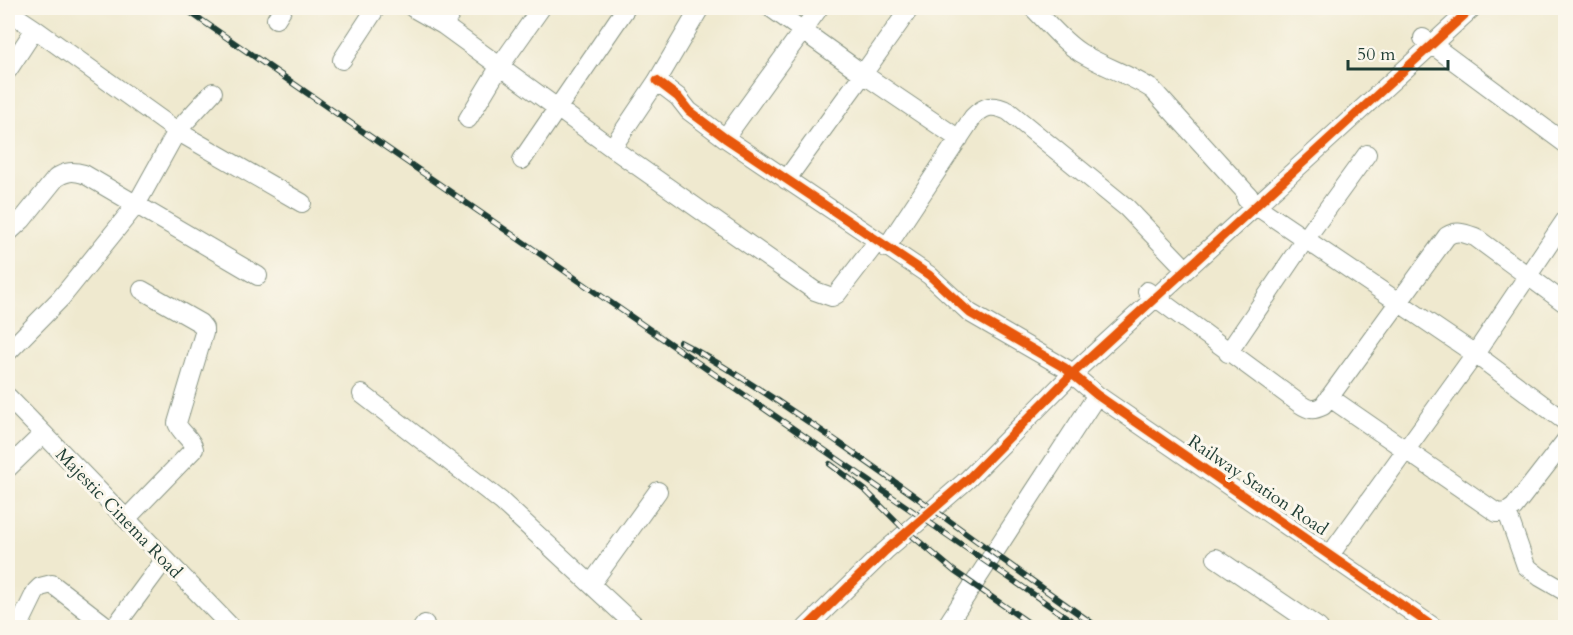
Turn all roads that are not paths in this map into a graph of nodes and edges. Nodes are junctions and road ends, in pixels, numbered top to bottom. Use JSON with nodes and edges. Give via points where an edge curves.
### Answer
{"nodes":[{"id":1,"x":376,"y":8,"type":"edge"},
{"id":2,"x":412,"y":8,"type":"edge"},
{"id":3,"x":455,"y":8,"type":"edge"},
{"id":4,"x":541,"y":8,"type":"edge"},
{"id":5,"x":626,"y":8,"type":"edge"},
{"id":6,"x":700,"y":8,"type":"edge"},
{"id":7,"x":771,"y":8,"type":"edge"},
{"id":8,"x":819,"y":8,"type":"edge"},
{"id":9,"x":910,"y":8,"type":"edge"},
{"id":10,"x":1033,"y":8,"type":"edge"},
{"id":11,"x":1456,"y":8,"type":"edge"},
{"id":12,"x":1472,"y":8,"type":"edge"},
{"id":13,"x":8,"y":11,"type":"edge"},
{"id":14,"x":443,"y":25,"type":"junction"},
{"id":15,"x":35,"y":29,"type":"junction"},
{"id":16,"x":802,"y":30,"type":"junction"},
{"id":17,"x":1427,"y":42,"type":"junction"},
{"id":18,"x":342,"y":60,"type":"dead end"},
{"id":19,"x":500,"y":66,"type":"junction"},
{"id":20,"x":8,"y":70,"type":"edge"},
{"id":21,"x":863,"y":74,"type":"junction"},
{"id":22,"x":657,"y":81,"type":"junction"},
{"id":23,"x":213,"y":92,"type":"dead end"},
{"id":24,"x":557,"y":107,"type":"junction"},
{"id":25,"x":468,"y":119,"type":"dead end"},
{"id":26,"x":177,"y":131,"type":"junction"},
{"id":27,"x":725,"y":138,"type":"junction"},
{"id":28,"x":959,"y":139,"type":"junction"},
{"id":29,"x":1566,"y":144,"type":"edge"},
{"id":30,"x":612,"y":148,"type":"junction"},
{"id":31,"x":1367,"y":154,"type":"dead end"},
{"id":32,"x":522,"y":160,"type":"dead end"},
{"id":33,"x":786,"y":180,"type":"junction"},
{"id":34,"x":1250,"y":200,"type":"junction"},
{"id":35,"x":302,"y":203,"type":"dead end"},
{"id":36,"x":136,"y":205,"type":"junction"},
{"id":37,"x":1566,"y":219,"type":"edge"},
{"id":38,"x":8,"y":234,"type":"edge"},
{"id":39,"x":1304,"y":241,"type":"junction"},
{"id":40,"x":881,"y":245,"type":"junction"},
{"id":41,"x":1179,"y":262,"type":"junction"},
{"id":42,"x":258,"y":276,"type":"dead end"},
{"id":43,"x":1527,"y":276,"type":"junction"},
{"id":44,"x":142,"y":290,"type":"dead end"},
{"id":45,"x":1151,"y":294,"type":"junction"},
{"id":46,"x":1398,"y":302,"type":"junction"},
{"id":47,"x":1566,"y":304,"type":"edge"},
{"id":48,"x":8,"y":352,"type":"edge"},
{"id":49,"x":1228,"y":353,"type":"junction"},
{"id":50,"x":1474,"y":354,"type":"junction"},
{"id":51,"x":1069,"y":371,"type":"junction"},
{"id":52,"x":362,"y":394,"type":"dead end"},
{"id":53,"x":1097,"y":394,"type":"junction"},
{"id":54,"x":8,"y":397,"type":"edge"},
{"id":55,"x":1329,"y":397,"type":"junction"},
{"id":56,"x":1566,"y":422,"type":"edge"},
{"id":57,"x":43,"y":434,"type":"junction"},
{"id":58,"x":1566,"y":440,"type":"edge"},
{"id":59,"x":1406,"y":450,"type":"junction"},
{"id":60,"x":8,"y":468,"type":"edge"},
{"id":61,"x":658,"y":491,"type":"dead end"},
{"id":62,"x":1507,"y":512,"type":"junction"},
{"id":63,"x":126,"y":519,"type":"junction"},
{"id":64,"x":1330,"y":555,"type":"junction"},
{"id":65,"x":1216,"y":558,"type":"dead end"},
{"id":66,"x":165,"y":559,"type":"junction"},
{"id":67,"x":591,"y":584,"type":"junction"},
{"id":68,"x":1566,"y":591,"type":"edge"},
{"id":69,"x":18,"y":627,"type":"edge"},
{"id":70,"x":109,"y":627,"type":"edge"},
{"id":71,"x":114,"y":627,"type":"edge"},
{"id":72,"x":232,"y":627,"type":"edge"},
{"id":73,"x":638,"y":627,"type":"edge"},
{"id":74,"x":795,"y":627,"type":"edge"},
{"id":75,"x":806,"y":627,"type":"edge"},
{"id":76,"x":945,"y":627,"type":"edge"},
{"id":77,"x":1319,"y":627,"type":"edge"},
{"id":78,"x":1435,"y":627,"type":"edge"}],
"edges":[{"from":1,"to":18,"type":"street"},
{"from":2,"to":14,"type":"street"},
{"from":3,"to":14,"type":"street"},
{"from":4,"to":19,"type":"street"},
{"from":5,"to":24,"type":"street"},
{"from":6,"to":22,"type":"street"},
{"from":7,"to":16,"type":"street"},
{"from":8,"to":16,"type":"street"},
{"from":9,"to":21,"type":"street"},
{"from":10,"to":34,"type":"street","via":[[1078,51],[1153,90]]},
{"from":11,"to":17,"type":"street"},
{"from":12,"to":17,"type":"street"},
{"from":13,"to":15,"type":"street"},
{"from":14,"to":19,"type":"street"},
{"from":15,"to":20,"type":"street"},
{"from":15,"to":26,"type":"street"},
{"from":16,"to":21,"type":"street"},
{"from":16,"to":27,"type":"street"},
{"from":17,"to":29,"type":"street"},
{"from":17,"to":34,"type":"street"},
{"from":19,"to":24,"type":"street"},
{"from":19,"to":25,"type":"street"},
{"from":21,"to":28,"type":"street"},
{"from":21,"to":33,"type":"street"},
{"from":22,"to":27,"type":"street","name":"Railway Station Road","via":[[678,97],[688,111]]},
{"from":22,"to":30,"type":"street"},
{"from":23,"to":26,"type":"street"},
{"from":24,"to":30,"type":"street"},
{"from":24,"to":32,"type":"street"},
{"from":26,"to":35,"type":"street"},
{"from":26,"to":36,"type":"street"},
{"from":27,"to":33,"type":"street","name":"Railway Station Road"},
{"from":28,"to":40,"type":"street"},
{"from":28,"to":41,"type":"street","via":[[981,108],[997,106],[1008,111],[1127,208]]},
{"from":30,"to":40,"type":"street","via":[[824,295],[837,294]]},
{"from":31,"to":39,"type":"street"},
{"from":33,"to":40,"type":"street","name":"Railway Station Road"},
{"from":34,"to":39,"type":"street"},
{"from":34,"to":41,"type":"street"},
{"from":34,"to":45,"type":"street"},
{"from":36,"to":38,"type":"street","via":[[84,174],[63,173]]},
{"from":36,"to":42,"type":"street"},
{"from":36,"to":48,"type":"street","via":[[61,298]]},
{"from":37,"to":43,"type":"street"},
{"from":39,"to":46,"type":"street"},
{"from":39,"to":49,"type":"street"},
{"from":40,"to":51,"type":"street","name":"Railway Station Road","via":[[928,275],[982,322]]},
{"from":41,"to":45,"type":"street"},
{"from":43,"to":46,"type":"street","via":[[1475,237],[1452,233]]},
{"from":43,"to":47,"type":"street"},
{"from":43,"to":50,"type":"street"},
{"from":44,"to":63,"type":"street","via":[[200,323],[204,333],[177,423],[194,449]]},
{"from":45,"to":49,"type":"street"},
{"from":45,"to":51,"type":"street"},
{"from":46,"to":50,"type":"street"},
{"from":46,"to":55,"type":"street"},
{"from":49,"to":55,"type":"street","via":[[1307,409],[1323,406]]},
{"from":50,"to":56,"type":"street"},
{"from":50,"to":59,"type":"street"},
{"from":51,"to":53,"type":"street","name":"Railway Station Road"},
{"from":51,"to":74,"type":"street"},
{"from":51,"to":75,"type":"street","via":[[968,478]]},
{"from":52,"to":67,"type":"street","via":[[501,501]]},
{"from":53,"to":64,"type":"street","name":"Railway Station Road"},
{"from":53,"to":76,"type":"street"},
{"from":54,"to":57,"type":"street","name":"Majestic Cinema Road"},
{"from":55,"to":59,"type":"street"},
{"from":57,"to":60,"type":"street"},
{"from":57,"to":63,"type":"street","name":"Majestic Cinema Road"},
{"from":58,"to":62,"type":"street"},
{"from":59,"to":62,"type":"street","via":[[1490,509]]},
{"from":59,"to":64,"type":"street"},
{"from":61,"to":67,"type":"street"},
{"from":62,"to":68,"type":"street","via":[[1526,566]]},
{"from":63,"to":66,"type":"street","name":"Majestic Cinema Road"},
{"from":64,"to":78,"type":"street","name":"Railway Station Road"},
{"from":65,"to":77,"type":"street"},
{"from":66,"to":71,"type":"street"},
{"from":66,"to":72,"type":"street","name":"Majestic Cinema Road"},
{"from":67,"to":73,"type":"street"},
{"from":69,"to":70,"type":"street","via":[[36,591],[52,584]]}]}
